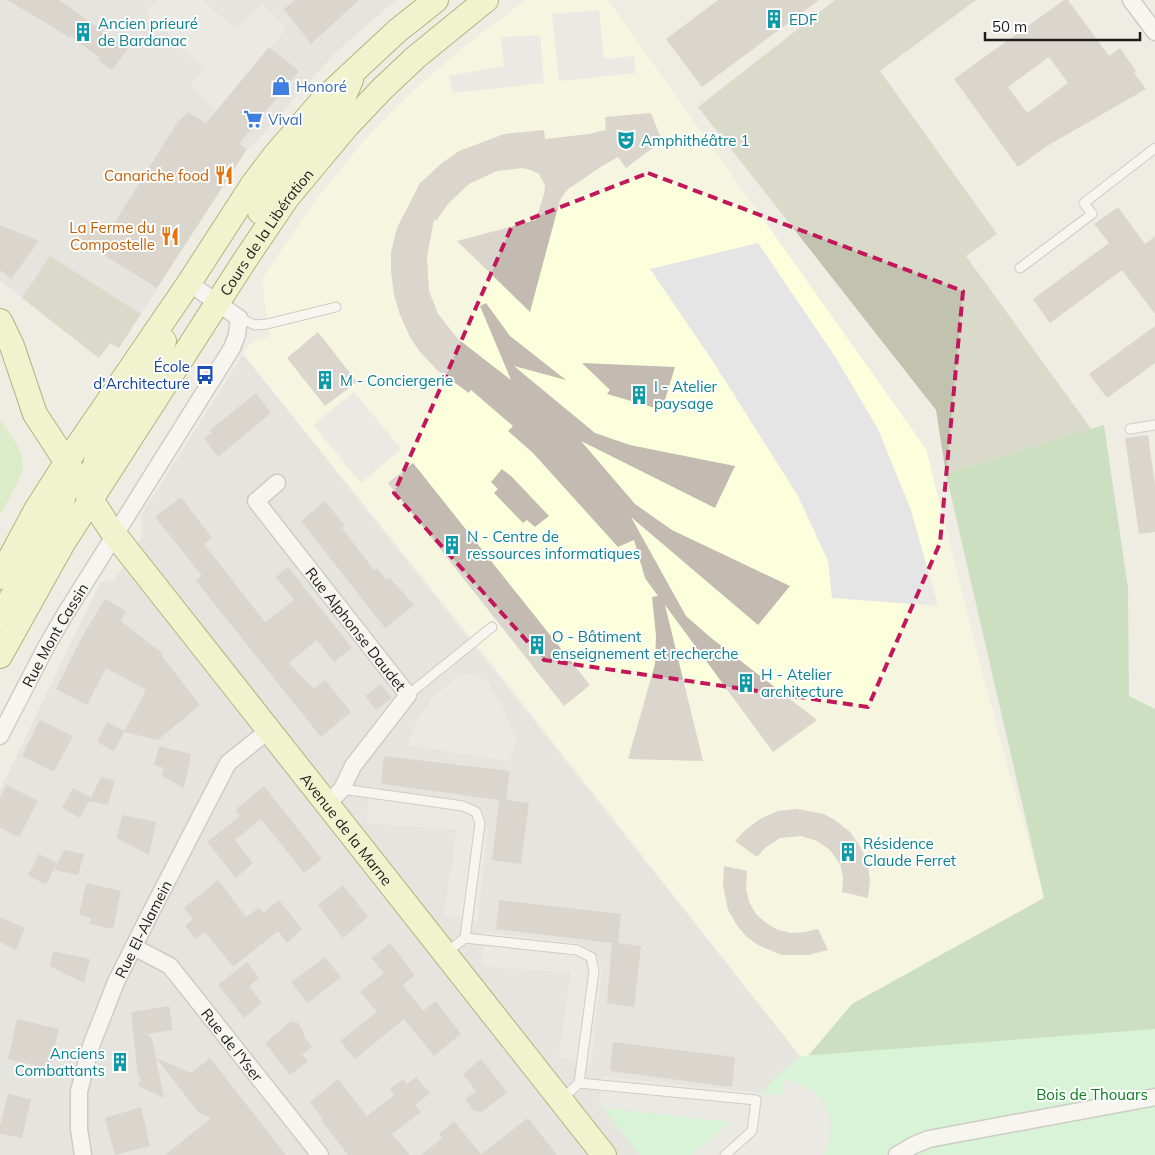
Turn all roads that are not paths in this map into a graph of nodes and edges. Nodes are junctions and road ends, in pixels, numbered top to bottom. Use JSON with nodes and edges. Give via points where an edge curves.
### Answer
{"nodes":[{"id":1,"x":436,"y":0,"type":"edge"},
{"id":2,"x":486,"y":0,"type":"edge"},
{"id":3,"x":1131,"y":0,"type":"edge"},
{"id":4,"x":1155,"y":32,"type":"edge"},
{"id":5,"x":355,"y":71,"type":"junction"},
{"id":6,"x":1155,"y":148,"type":"edge"},
{"id":7,"x":1020,"y":268,"type":"dead end"},
{"id":8,"x":189,"y":283,"type":"junction"},
{"id":9,"x":217,"y":303,"type":"junction"},
{"id":10,"x":336,"y":307,"type":"dead end"},
{"id":11,"x":239,"y":318,"type":"junction"},
{"id":12,"x":0,"y":321,"type":"edge"},
{"id":13,"x":6,"y":348,"type":"edge"},
{"id":14,"x":1155,"y":425,"type":"edge"},
{"id":15,"x":1130,"y":429,"type":"dead end"},
{"id":16,"x":66,"y":463,"type":"junction"},
{"id":17,"x":277,"y":483,"type":"dead end"},
{"id":18,"x":91,"y":500,"type":"junction"},
{"id":19,"x":115,"y":536,"type":"junction"},
{"id":20,"x":0,"y":577,"type":"edge"},
{"id":21,"x":0,"y":618,"type":"edge"},
{"id":22,"x":492,"y":627,"type":"dead end"},
{"id":23,"x":0,"y":656,"type":"edge"},
{"id":24,"x":408,"y":695,"type":"junction"},
{"id":25,"x":269,"y":730,"type":"junction"},
{"id":26,"x":0,"y":736,"type":"edge"},
{"id":27,"x":334,"y":797,"type":"junction"},
{"id":28,"x":465,"y":938,"type":"junction"},
{"id":29,"x":134,"y":948,"type":"junction"},
{"id":30,"x":445,"y":953,"type":"junction"},
{"id":31,"x":579,"y":1083,"type":"junction"},
{"id":32,"x":1155,"y":1097,"type":"edge"},
{"id":33,"x":561,"y":1100,"type":"junction"},
{"id":34,"x":83,"y":1155,"type":"edge"},
{"id":35,"x":320,"y":1155,"type":"edge"},
{"id":36,"x":604,"y":1155,"type":"edge"},
{"id":37,"x":725,"y":1155,"type":"edge"},
{"id":38,"x":897,"y":1155,"type":"edge"}],
"edges":[{"from":1,"to":5,"type":"main road"},
{"from":2,"to":9,"type":"main road","name":"Cours de la Libération","via":[[416,57],[347,126],[287,198]]},
{"from":3,"to":4,"type":"street"},
{"from":5,"to":8,"type":"main road","via":[[323,100],[275,156]]},
{"from":5,"to":9,"type":"main road","via":[[339,107],[288,166],[234,252]]},
{"from":6,"to":7,"type":"lane","via":[[1084,203],[1092,214]]},
{"from":8,"to":9,"type":"street"},
{"from":8,"to":16,"type":"main road"},
{"from":8,"to":18,"type":"main road","via":[[158,356],[100,449],[92,474]]},
{"from":9,"to":11,"type":"street"},
{"from":9,"to":18,"type":"main road","name":"Cours de la Libération"},
{"from":10,"to":11,"type":"lane","via":[[267,324],[255,325]]},
{"from":11,"to":19,"type":"street","name":"Rue Mont Cassin","via":[[232,348]]},
{"from":12,"to":13,"type":"main road","name":"Avenue de la Marne"},
{"from":13,"to":16,"type":"main road","name":"Avenue de la Marne","via":[[35,414]]},
{"from":14,"to":15,"type":"lane"},
{"from":16,"to":18,"type":"main road","name":"Avenue de la Marne"},
{"from":16,"to":20,"type":"main road"},
{"from":16,"to":21,"type":"main road","via":[[65,490],[59,515]]},
{"from":17,"to":24,"type":"street","name":"Rue Alphonse Daudet","via":[[256,501]]},
{"from":18,"to":19,"type":"main road","name":"Avenue de la Marne"},
{"from":18,"to":23,"type":"main road","name":"Cours de la Libération","via":[[55,556]]},
{"from":19,"to":25,"type":"main road","name":"Avenue de la Marne"},
{"from":19,"to":26,"type":"street","name":"Rue Mont Cassin","via":[[46,647]]},
{"from":22,"to":24,"type":"lane"},
{"from":24,"to":27,"type":"street","name":"Rue Alphonse Daudet","via":[[353,766]]},
{"from":25,"to":27,"type":"main road","name":"Avenue de la Marne"},
{"from":25,"to":29,"type":"street","name":"Rue El-Alamein","via":[[228,763]]},
{"from":27,"to":28,"type":"lane","via":[[463,806],[476,812],[480,823]]},
{"from":27,"to":30,"type":"main road","name":"Avenue de la Marne"},
{"from":28,"to":30,"type":"lane"},
{"from":28,"to":31,"type":"lane","via":[[577,950],[591,957],[594,971]]},
{"from":29,"to":34,"type":"street","name":"Rue El-Alamein","via":[[116,982],[91,1046],[80,1091],[79,1129]]},
{"from":29,"to":35,"type":"street","name":"Rue de l'Yser","via":[[170,966]]},
{"from":30,"to":33,"type":"main road","name":"Avenue de la Marne"},
{"from":31,"to":33,"type":"lane"},
{"from":31,"to":37,"type":"lane","via":[[756,1100],[752,1132]]},
{"from":32,"to":38,"type":"street","via":[[929,1139]]},
{"from":33,"to":36,"type":"main road","name":"Avenue de la Marne"}]}
